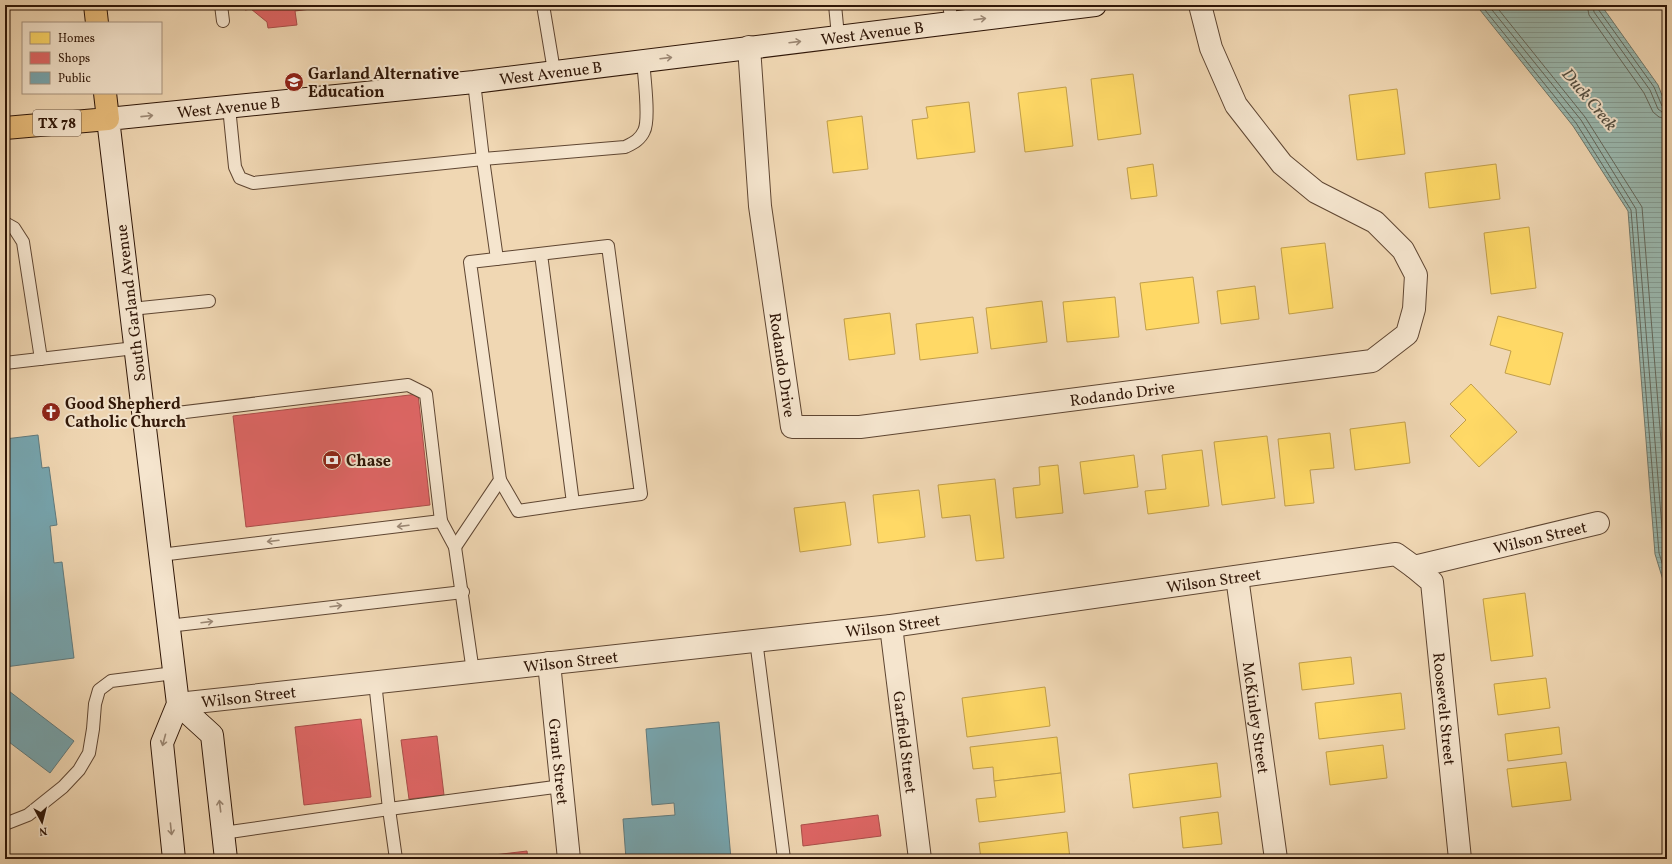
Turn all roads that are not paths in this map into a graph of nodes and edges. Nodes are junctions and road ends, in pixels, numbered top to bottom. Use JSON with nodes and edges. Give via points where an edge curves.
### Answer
{"nodes":[{"id":1,"x":95,"y":5,"type":"edge"},
{"id":2,"x":221,"y":5,"type":"edge"},
{"id":3,"x":543,"y":5,"type":"edge"},
{"id":4,"x":835,"y":5,"type":"edge"},
{"id":5,"x":1094,"y":5,"type":"edge"},
{"id":6,"x":1200,"y":5,"type":"edge"},
{"id":7,"x":951,"y":14,"type":"edge"},
{"id":8,"x":223,"y":21,"type":"dead end"},
{"id":9,"x":97,"y":22,"type":"edge"},
{"id":10,"x":838,"y":36,"type":"junction"},
{"id":11,"x":749,"y":47,"type":"junction"},
{"id":12,"x":643,"y":60,"type":"junction"},
{"id":13,"x":554,"y":71,"type":"junction"},
{"id":14,"x":474,"y":82,"type":"junction"},
{"id":15,"x":105,"y":94,"type":"edge"},
{"id":16,"x":229,"y":107,"type":"junction"},
{"id":17,"x":108,"y":119,"type":"junction"},
{"id":18,"x":5,"y":128,"type":"edge"},
{"id":19,"x":483,"y":159,"type":"junction"},
{"id":20,"x":5,"y":223,"type":"edge"},
{"id":21,"x":541,"y":254,"type":"junction"},
{"id":22,"x":497,"y":259,"type":"junction"},
{"id":23,"x":209,"y":301,"type":"dead end"},
{"id":24,"x":131,"y":309,"type":"junction"},
{"id":25,"x":136,"y":348,"type":"junction"},
{"id":26,"x":41,"y":359,"type":"junction"},
{"id":27,"x":5,"y":363,"type":"edge"},
{"id":28,"x":144,"y":417,"type":"junction"},
{"id":29,"x":500,"y":480,"type":"junction"},
{"id":30,"x":573,"y":503,"type":"junction"},
{"id":31,"x":441,"y":521,"type":"junction"},
{"id":32,"x":1598,"y":523,"type":"dead end"},
{"id":33,"x":455,"y":547,"type":"junction"},
{"id":34,"x":160,"y":555,"type":"junction"},
{"id":35,"x":1414,"y":568,"type":"junction"},
{"id":36,"x":1236,"y":577,"type":"junction"},
{"id":37,"x":462,"y":592,"type":"junction"},
{"id":38,"x":168,"y":626,"type":"junction"},
{"id":39,"x":891,"y":626,"type":"junction"},
{"id":40,"x":756,"y":640,"type":"junction"},
{"id":41,"x":549,"y":663,"type":"junction"},
{"id":42,"x":473,"y":672,"type":"junction"},
{"id":43,"x":174,"y":673,"type":"junction"},
{"id":44,"x":375,"y":682,"type":"junction"},
{"id":45,"x":178,"y":704,"type":"junction"},
{"id":46,"x":562,"y":786,"type":"junction"},
{"id":47,"x":389,"y":809,"type":"junction"},
{"id":48,"x":5,"y":824,"type":"edge"},
{"id":49,"x":223,"y":833,"type":"junction"},
{"id":50,"x":174,"y":859,"type":"edge"},
{"id":51,"x":226,"y":859,"type":"edge"},
{"id":52,"x":396,"y":859,"type":"edge"},
{"id":53,"x":569,"y":859,"type":"edge"},
{"id":54,"x":784,"y":859,"type":"edge"},
{"id":55,"x":920,"y":859,"type":"edge"},
{"id":56,"x":1276,"y":859,"type":"edge"},
{"id":57,"x":1460,"y":859,"type":"edge"}],
"edges":[{"from":1,"to":9,"type":"main road"},
{"from":2,"to":8,"type":"lane"},
{"from":3,"to":13,"type":"lane"},
{"from":4,"to":10,"type":"lane"},
{"from":7,"to":5,"type":"street","name":"West Avenue B","number":"TX 78","one_way":true},
{"from":6,"to":11,"type":"street","name":"Rodando Drive","via":[[1211,48],[1236,105],[1282,164],[1316,192],[1375,222],[1403,250],[1416,275],[1414,309],[1407,334],[1372,361],[860,427],[792,427],[760,206]]},
{"from":7,"to":10,"type":"street","name":"West Avenue B","number":"TX 78"},
{"from":11,"to":10,"type":"street","name":"West Avenue B","number":"TX 78","one_way":true},
{"from":12,"to":11,"type":"street","name":"West Avenue B","number":"TX 78","one_way":true},
{"from":12,"to":13,"type":"street","name":"West Avenue B","number":"TX 78"},
{"from":12,"to":19,"type":"lane","via":[[645,130],[638,140],[625,147]]},
{"from":13,"to":14,"type":"street","name":"West Avenue B","number":"TX 78"},
{"from":14,"to":16,"type":"street","name":"West Avenue B","number":"TX 78"},
{"from":14,"to":19,"type":"lane"},
{"from":15,"to":17,"type":"main road","name":"South Garland Avenue"},
{"from":17,"to":16,"type":"street","name":"West Avenue B","number":"TX 78","one_way":true},
{"from":16,"to":19,"type":"lane","via":[[235,167],[240,178],[253,183]]},
{"from":17,"to":18,"type":"main road","name":"West Avenue B","number":"TX 78"},
{"from":17,"to":24,"type":"street","name":"South Garland Avenue"},
{"from":19,"to":22,"type":"lane"},
{"from":20,"to":26,"type":"lane","via":[[14,228],[23,242]]},
{"from":21,"to":22,"type":"lane"},
{"from":21,"to":30,"type":"lane"},
{"from":21,"to":30,"type":"lane","via":[[608,246],[641,494]]},
{"from":22,"to":29,"type":"lane","via":[[470,262]]},
{"from":23,"to":24,"type":"lane"},
{"from":24,"to":25,"type":"street","name":"South Garland Avenue"},
{"from":25,"to":26,"type":"lane"},
{"from":25,"to":28,"type":"street","name":"South Garland Avenue"},
{"from":26,"to":27,"type":"lane"},
{"from":28,"to":31,"type":"lane","via":[[408,385],[426,394]]},
{"from":28,"to":34,"type":"street","name":"South Garland Avenue"},
{"from":29,"to":30,"type":"lane","via":[[518,511]]},
{"from":29,"to":33,"type":"lane"},
{"from":31,"to":33,"type":"lane"},
{"from":31,"to":34,"type":"lane","one_way":true},
{"from":32,"to":35,"type":"street","name":"Wilson Street"},
{"from":33,"to":37,"type":"lane"},
{"from":34,"to":38,"type":"street","name":"South Garland Avenue"},
{"from":35,"to":36,"type":"street","name":"Wilson Street","via":[[1396,554]]},
{"from":35,"to":57,"type":"street","name":"Roosevelt Street","via":[[1432,582]]},
{"from":36,"to":39,"type":"street","name":"Wilson Street"},
{"from":36,"to":56,"type":"street","name":"McKinley Street"},
{"from":38,"to":37,"type":"lane","one_way":true},
{"from":37,"to":42,"type":"lane"},
{"from":38,"to":43,"type":"street","name":"South Garland Avenue"},
{"from":39,"to":40,"type":"street","name":"Wilson Street"},
{"from":39,"to":55,"type":"street","name":"Garfield Street"},
{"from":40,"to":41,"type":"street","name":"Wilson Street"},
{"from":40,"to":54,"type":"lane"},
{"from":41,"to":42,"type":"street","name":"Wilson Street"},
{"from":41,"to":46,"type":"street","name":"Grant Street"},
{"from":42,"to":44,"type":"street","name":"Wilson Street"},
{"from":43,"to":45,"type":"street","name":"South Garland Avenue"},
{"from":43,"to":48,"type":"lane","via":[[111,681],[99,690],[94,704],[89,753],[79,770],[63,788],[28,816]]},
{"from":44,"to":45,"type":"street","name":"Wilson Street"},
{"from":44,"to":47,"type":"lane"},
{"from":49,"to":45,"type":"street","one_way":true,"via":[[212,735]]},
{"from":45,"to":50,"type":"street","name":"South Garland Avenue","one_way":true,"via":[[162,743]]},
{"from":46,"to":47,"type":"lane"},
{"from":46,"to":53,"type":"street","name":"Grant Street"},
{"from":47,"to":49,"type":"lane"},
{"from":47,"to":52,"type":"lane"},
{"from":49,"to":51,"type":"street"}]}
